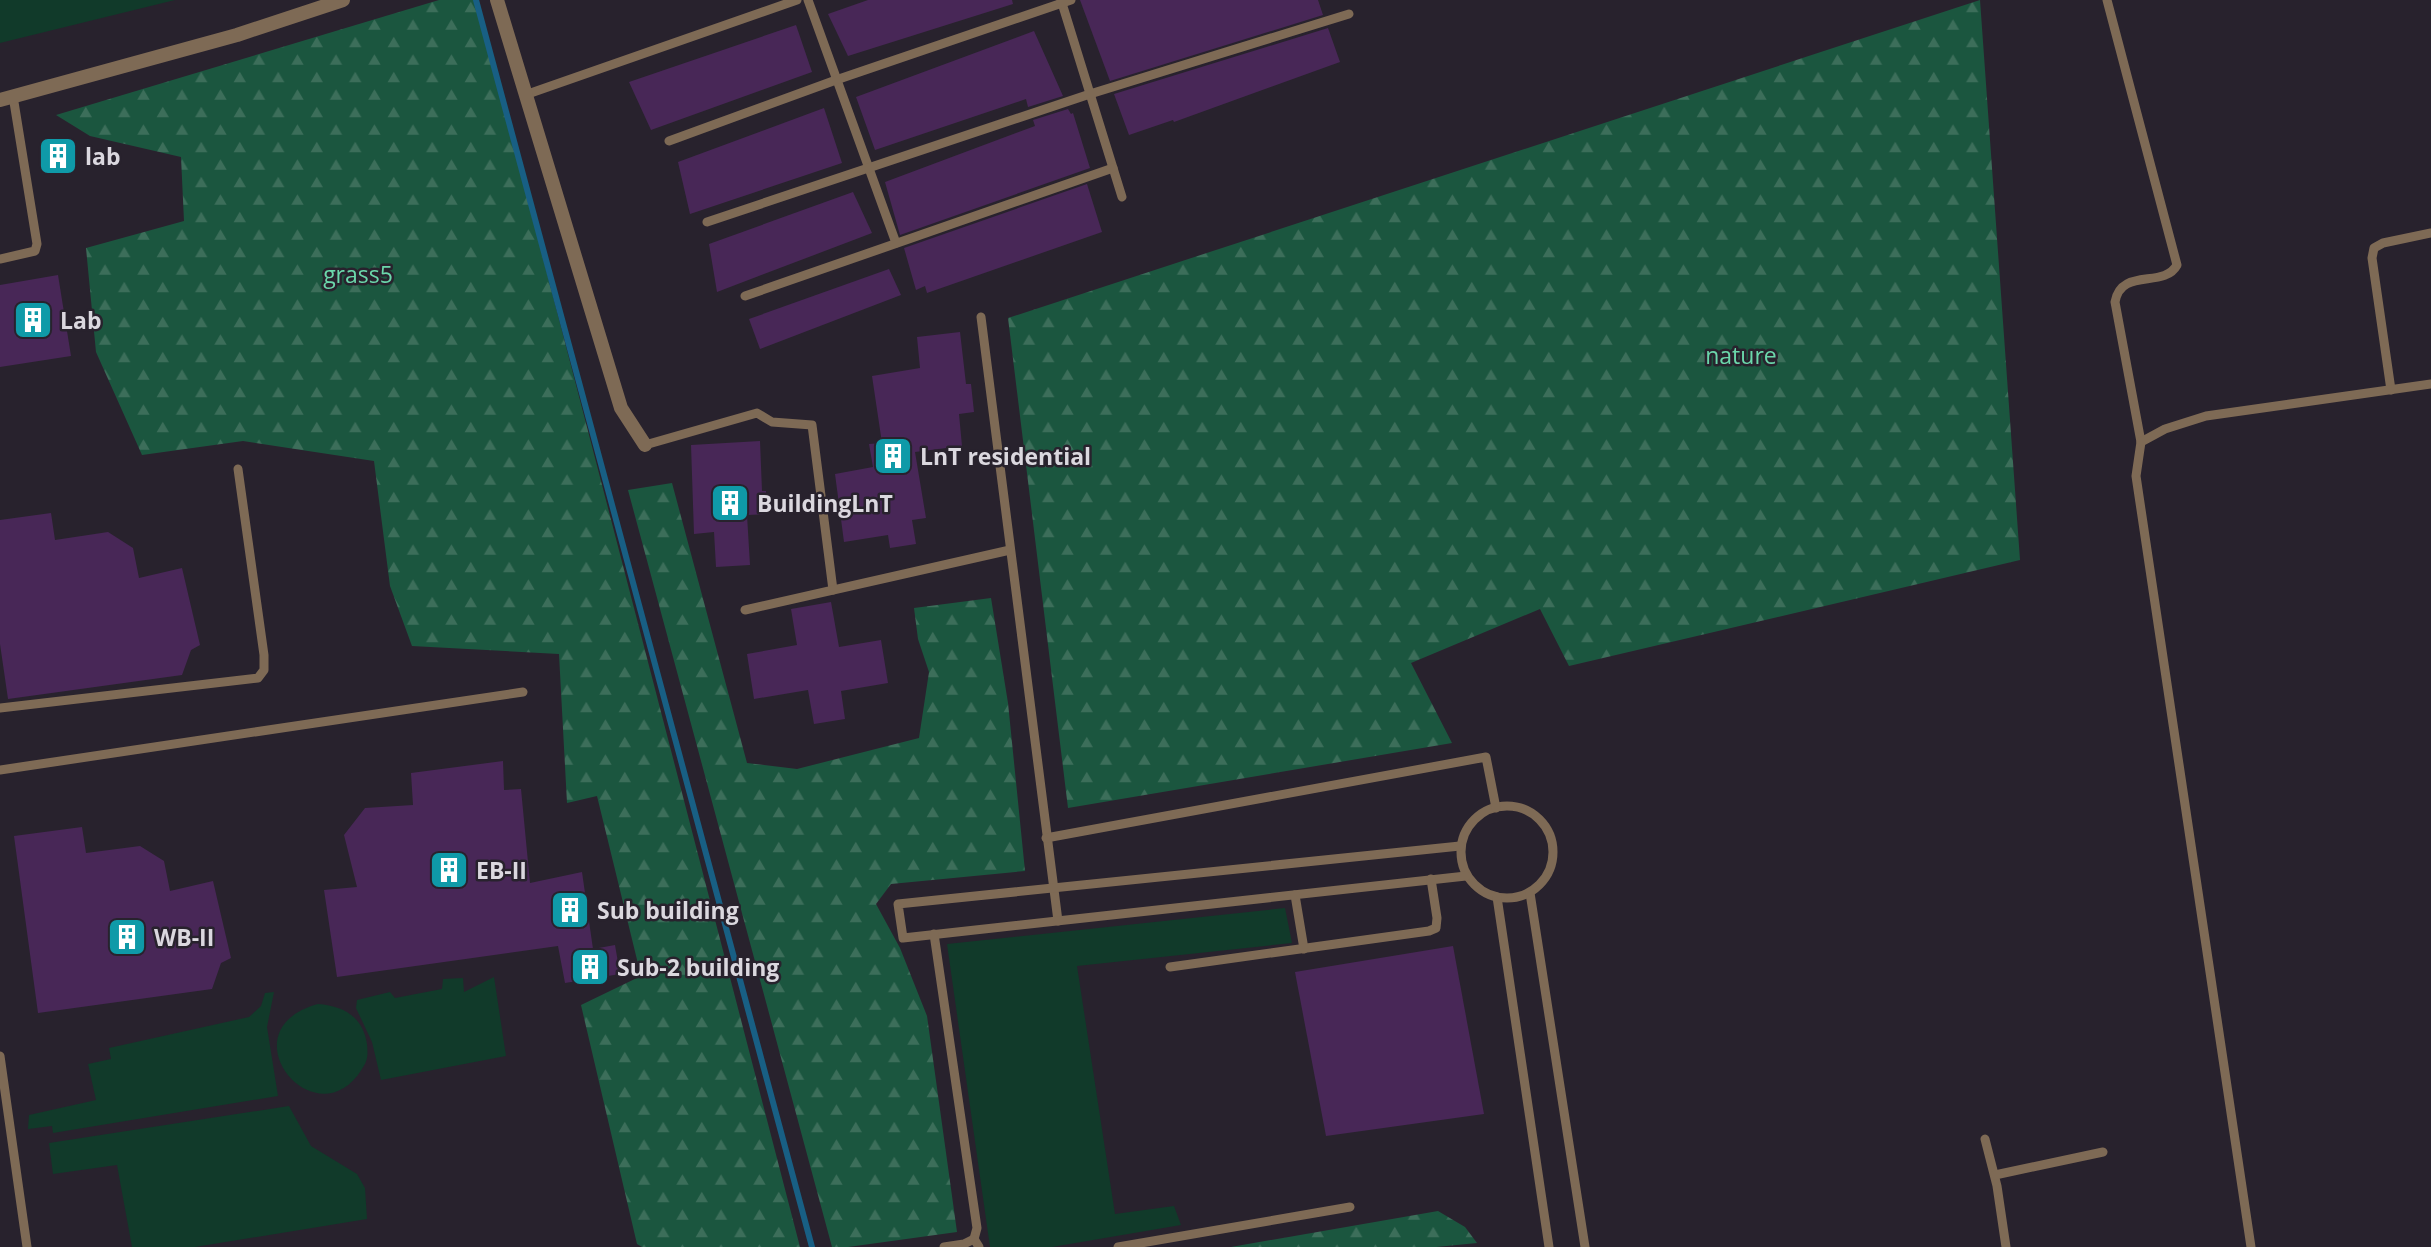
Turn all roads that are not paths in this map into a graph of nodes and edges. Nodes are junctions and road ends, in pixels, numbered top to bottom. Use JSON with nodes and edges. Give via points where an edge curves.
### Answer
{"nodes":[{"id":1,"x":343,"y":0,"type":"edge"},
{"id":2,"x":497,"y":0,"type":"edge"},
{"id":3,"x":797,"y":0,"type":"edge"},
{"id":4,"x":808,"y":0,"type":"edge"},
{"id":5,"x":2107,"y":0,"type":"edge"},
{"id":6,"x":1065,"y":1,"type":"edge"},
{"id":7,"x":1349,"y":15,"type":"dead end"},
{"id":8,"x":836,"y":80,"type":"junction"},
{"id":9,"x":1090,"y":94,"type":"junction"},
{"id":10,"x":524,"y":95,"type":"junction"},
{"id":11,"x":6,"y":98,"type":"edge"},
{"id":12,"x":669,"y":141,"type":"dead end"},
{"id":13,"x":1113,"y":168,"type":"junction"},
{"id":14,"x":867,"y":169,"type":"junction"},
{"id":15,"x":1122,"y":197,"type":"dead end"},
{"id":16,"x":707,"y":222,"type":"dead end"},
{"id":17,"x":2431,"y":233,"type":"edge"},
{"id":18,"x":896,"y":243,"type":"junction"},
{"id":19,"x":0,"y":259,"type":"edge"},
{"id":20,"x":746,"y":296,"type":"dead end"},
{"id":21,"x":981,"y":317,"type":"dead end"},
{"id":22,"x":2431,"y":384,"type":"edge"},
{"id":23,"x":2391,"y":390,"type":"junction"},
{"id":24,"x":2141,"y":442,"type":"junction"},
{"id":25,"x":645,"y":444,"type":"joint"},
{"id":26,"x":238,"y":469,"type":"dead end"},
{"id":27,"x":1010,"y":550,"type":"junction"},
{"id":28,"x":833,"y":590,"type":"junction"},
{"id":29,"x":745,"y":610,"type":"dead end"},
{"id":30,"x":523,"y":692,"type":"dead end"},
{"id":31,"x":0,"y":708,"type":"edge"},
{"id":32,"x":0,"y":770,"type":"edge"},
{"id":33,"x":1496,"y":808,"type":"junction"},
{"id":34,"x":1046,"y":838,"type":"junction"},
{"id":35,"x":1460,"y":846,"type":"junction"},
{"id":36,"x":1466,"y":876,"type":"junction"},
{"id":37,"x":1432,"y":879,"type":"junction"},
{"id":38,"x":1053,"y":888,"type":"junction"},
{"id":39,"x":1530,"y":893,"type":"junction"},
{"id":40,"x":1295,"y":895,"type":"junction"},
{"id":41,"x":1497,"y":897,"type":"junction"},
{"id":42,"x":1058,"y":921,"type":"junction"},
{"id":43,"x":934,"y":934,"type":"junction"},
{"id":44,"x":1304,"y":949,"type":"junction"},
{"id":45,"x":1170,"y":967,"type":"dead end"},
{"id":46,"x":0,"y":1056,"type":"edge"},
{"id":47,"x":0,"y":1062,"type":"edge"},
{"id":48,"x":3,"y":1102,"type":"edge"},
{"id":49,"x":1985,"y":1139,"type":"dead end"},
{"id":50,"x":2103,"y":1152,"type":"dead end"},
{"id":51,"x":1995,"y":1175,"type":"junction"},
{"id":52,"x":1350,"y":1207,"type":"dead end"},
{"id":53,"x":976,"y":1243,"type":"edge"},
{"id":54,"x":27,"y":1247,"type":"edge"},
{"id":55,"x":944,"y":1247,"type":"edge"},
{"id":56,"x":1118,"y":1247,"type":"edge"},
{"id":57,"x":1549,"y":1247,"type":"edge"},
{"id":58,"x":1584,"y":1247,"type":"edge"},
{"id":59,"x":2006,"y":1247,"type":"edge"},
{"id":60,"x":2251,"y":1247,"type":"edge"}],
"edges":[{"from":1,"to":11,"type":"street","via":[[237,35]]},
{"from":2,"to":10,"type":"street"},
{"from":3,"to":10,"type":"lane"},
{"from":4,"to":8,"type":"lane"},
{"from":5,"to":24,"type":"lane","via":[[2177,265],[2168,274],[2126,283],[2117,292],[2115,302]]},
{"from":6,"to":8,"type":"lane"},
{"from":6,"to":9,"type":"lane"},
{"from":7,"to":9,"type":"lane"},
{"from":8,"to":12,"type":"lane"},
{"from":8,"to":14,"type":"lane"},
{"from":9,"to":13,"type":"lane"},
{"from":9,"to":14,"type":"lane"},
{"from":10,"to":25,"type":"street","via":[[621,408]]},
{"from":11,"to":19,"type":"lane","via":[[37,244],[29,254]]},
{"from":13,"to":15,"type":"lane"},
{"from":13,"to":18,"type":"lane"},
{"from":14,"to":16,"type":"lane"},
{"from":14,"to":18,"type":"lane"},
{"from":17,"to":23,"type":"lane","via":[[2374,248]]},
{"from":18,"to":20,"type":"lane"},
{"from":21,"to":27,"type":"lane"},
{"from":22,"to":23,"type":"lane"},
{"from":23,"to":24,"type":"lane","via":[[2206,416]]},
{"from":24,"to":60,"type":"lane","via":[[2136,476]]},
{"from":25,"to":28,"type":"lane","via":[[757,412],[772,422],[812,425]]},
{"from":26,"to":31,"type":"lane","via":[[264,654],[264,670],[258,678]]},
{"from":27,"to":28,"type":"lane"},
{"from":27,"to":34,"type":"lane"},
{"from":28,"to":29,"type":"lane"},
{"from":30,"to":32,"type":"lane"},
{"from":33,"to":34,"type":"lane","via":[[1486,757]]},
{"from":33,"to":35,"type":"lane","via":[[1476,817]]},
{"from":33,"to":39,"type":"lane","via":[[1522,808],[1547,828],[1554,858],[1542,884]]},
{"from":34,"to":38,"type":"lane"},
{"from":35,"to":36,"type":"lane"},
{"from":35,"to":38,"type":"lane"},
{"from":36,"to":37,"type":"lane"},
{"from":36,"to":41,"type":"lane","via":[[1475,887]]},
{"from":37,"to":40,"type":"lane"},
{"from":37,"to":44,"type":"lane","via":[[1436,928]]},
{"from":38,"to":42,"type":"lane"},
{"from":38,"to":43,"type":"lane","via":[[898,904],[903,938]]},
{"from":39,"to":41,"type":"lane"},
{"from":39,"to":58,"type":"lane"},
{"from":40,"to":42,"type":"lane"},
{"from":40,"to":44,"type":"lane"},
{"from":41,"to":57,"type":"lane"},
{"from":42,"to":43,"type":"lane"},
{"from":43,"to":53,"type":"lane"},
{"from":44,"to":45,"type":"lane"},
{"from":46,"to":47,"type":"lane"},
{"from":47,"to":48,"type":"lane"},
{"from":48,"to":54,"type":"lane"},
{"from":49,"to":51,"type":"lane"},
{"from":50,"to":51,"type":"lane"},
{"from":51,"to":59,"type":"lane"},
{"from":52,"to":56,"type":"lane"},
{"from":53,"to":55,"type":"lane"}]}
